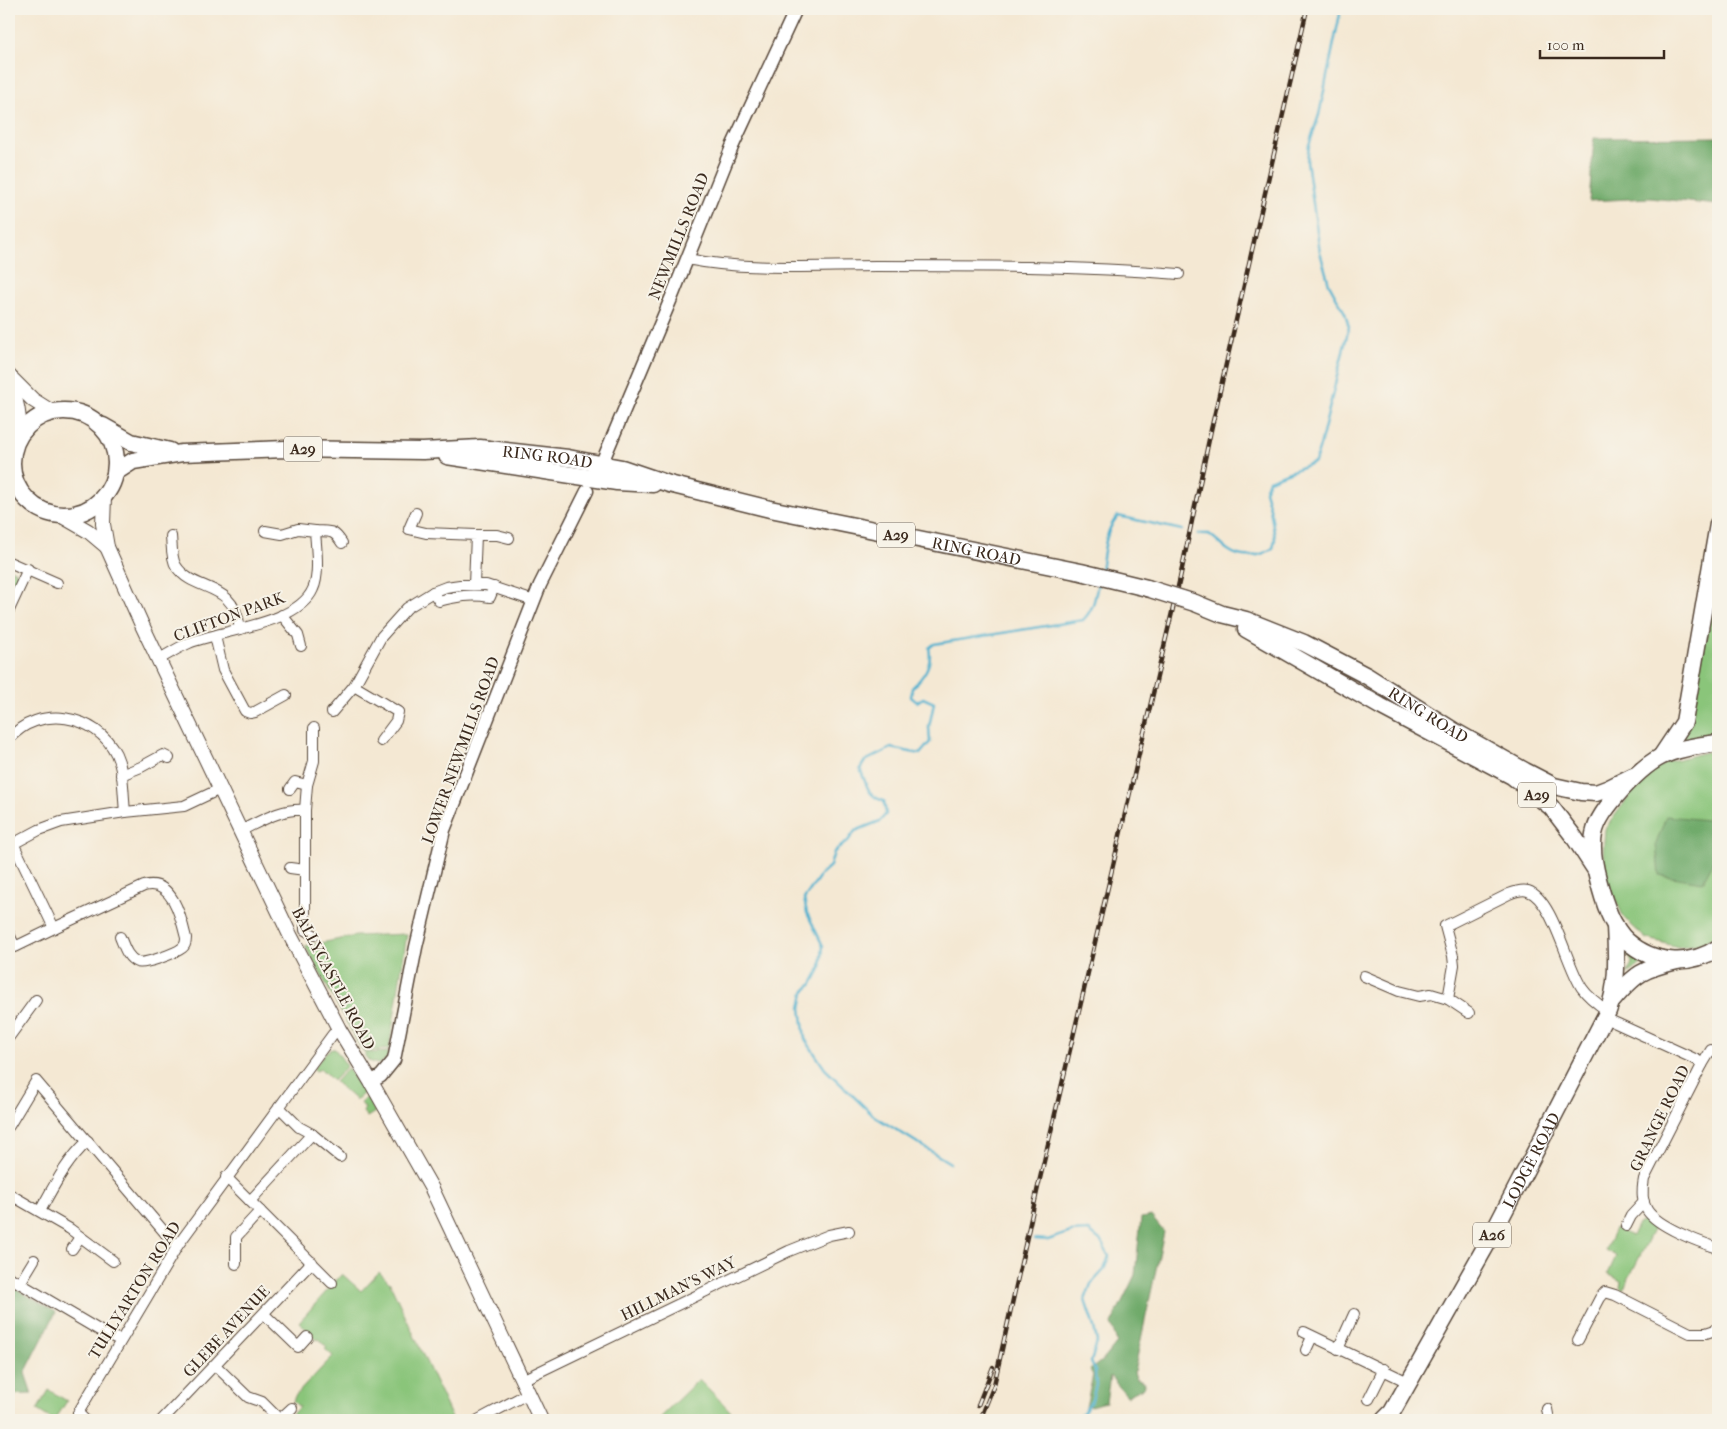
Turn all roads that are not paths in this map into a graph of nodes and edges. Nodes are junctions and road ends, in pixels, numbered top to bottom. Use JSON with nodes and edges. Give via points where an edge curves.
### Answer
{"nodes":[{"id":1,"x":796,"y":9,"type":"edge"},
{"id":2,"x":687,"y":259,"type":"junction"},
{"id":3,"x":1179,"y":274,"type":"dead end"},
{"id":4,"x":9,"y":375,"type":"edge"},
{"id":5,"x":9,"y":382,"type":"edge"},
{"id":6,"x":52,"y":412,"type":"junction"},
{"id":7,"x":99,"y":424,"type":"junction"},
{"id":8,"x":13,"y":447,"type":"edge"},
{"id":9,"x":182,"y":453,"type":"junction"},
{"id":10,"x":116,"y":472,"type":"junction"},
{"id":11,"x":594,"y":478,"type":"junction"},
{"id":12,"x":9,"y":497,"type":"edge"},
{"id":13,"x":104,"y":497,"type":"junction"},
{"id":14,"x":35,"y":507,"type":"junction"},
{"id":15,"x":416,"y":512,"type":"dead end"},
{"id":16,"x":62,"y":516,"type":"junction"},
{"id":17,"x":1718,"y":524,"type":"edge"},
{"id":18,"x":265,"y":531,"type":"dead end"},
{"id":19,"x":315,"y":531,"type":"junction"},
{"id":20,"x":170,"y":536,"type":"dead end"},
{"id":21,"x":476,"y":536,"type":"junction"},
{"id":22,"x":509,"y":538,"type":"dead end"},
{"id":23,"x":342,"y":543,"type":"dead end"},
{"id":24,"x":106,"y":547,"type":"junction"},
{"id":25,"x":9,"y":562,"type":"edge"},
{"id":26,"x":28,"y":569,"type":"junction"},
{"id":27,"x":57,"y":583,"type":"dead end"},
{"id":28,"x":474,"y":585,"type":"junction"},
{"id":29,"x":494,"y":587,"type":"junction"},
{"id":30,"x":433,"y":592,"type":"junction"},
{"id":31,"x":534,"y":601,"type":"junction"},
{"id":32,"x":9,"y":610,"type":"edge"},
{"id":33,"x":1222,"y":614,"type":"junction"},
{"id":34,"x":282,"y":615,"type":"junction"},
{"id":35,"x":1246,"y":620,"type":"junction"},
{"id":36,"x":240,"y":629,"type":"junction"},
{"id":37,"x":214,"y":636,"type":"junction"},
{"id":38,"x":301,"y":646,"type":"dead end"},
{"id":39,"x":159,"y":659,"type":"junction"},
{"id":40,"x":1358,"y":682,"type":"dead end"},
{"id":41,"x":354,"y":686,"type":"junction"},
{"id":42,"x":286,"y":695,"type":"dead end"},
{"id":43,"x":332,"y":712,"type":"dead end"},
{"id":44,"x":314,"y":728,"type":"dead end"},
{"id":45,"x":9,"y":739,"type":"edge"},
{"id":46,"x":381,"y":742,"type":"dead end"},
{"id":47,"x":1718,"y":743,"type":"edge"},
{"id":48,"x":1662,"y":755,"type":"junction"},
{"id":49,"x":169,"y":758,"type":"dead end"},
{"id":50,"x":121,"y":775,"type":"junction"},
{"id":51,"x":1635,"y":775,"type":"junction"},
{"id":52,"x":307,"y":785,"type":"junction"},
{"id":53,"x":220,"y":789,"type":"junction"},
{"id":54,"x":290,"y":789,"type":"dead end"},
{"id":55,"x":305,"y":810,"type":"junction"},
{"id":56,"x":125,"y":812,"type":"junction"},
{"id":57,"x":240,"y":831,"type":"junction"},
{"id":58,"x":11,"y":845,"type":"edge"},
{"id":59,"x":290,"y":868,"type":"dead end"},
{"id":60,"x":305,"y":870,"type":"junction"},
{"id":61,"x":1595,"y":870,"type":"junction"},
{"id":62,"x":1615,"y":925,"type":"junction"},
{"id":63,"x":54,"y":928,"type":"junction"},
{"id":64,"x":9,"y":934,"type":"edge"},
{"id":65,"x":314,"y":934,"type":"dead end"},
{"id":66,"x":120,"y":937,"type":"dead end"},
{"id":67,"x":1718,"y":948,"type":"edge"},
{"id":68,"x":12,"y":949,"type":"edge"},
{"id":69,"x":1711,"y":959,"type":"edge"},
{"id":70,"x":1677,"y":961,"type":"junction"},
{"id":71,"x":1364,"y":976,"type":"dead end"},
{"id":72,"x":1448,"y":999,"type":"junction"},
{"id":73,"x":36,"y":1000,"type":"dead end"},
{"id":74,"x":1609,"y":1010,"type":"junction"},
{"id":75,"x":1469,"y":1013,"type":"dead end"},
{"id":76,"x":339,"y":1029,"type":"junction"},
{"id":77,"x":9,"y":1037,"type":"edge"},
{"id":78,"x":1711,"y":1050,"type":"dead end"},
{"id":79,"x":1702,"y":1065,"type":"junction"},
{"id":80,"x":371,"y":1082,"type":"junction"},
{"id":81,"x":279,"y":1107,"type":"junction"},
{"id":82,"x":9,"y":1126,"type":"edge"},
{"id":83,"x":312,"y":1134,"type":"junction"},
{"id":84,"x":88,"y":1141,"type":"junction"},
{"id":85,"x":340,"y":1157,"type":"dead end"},
{"id":86,"x":226,"y":1177,"type":"junction"},
{"id":87,"x":9,"y":1194,"type":"edge"},
{"id":88,"x":250,"y":1201,"type":"junction"},
{"id":89,"x":1644,"y":1202,"type":"junction"},
{"id":90,"x":40,"y":1211,"type":"junction"},
{"id":91,"x":260,"y":1211,"type":"junction"},
{"id":92,"x":1626,"y":1226,"type":"dead end"},
{"id":93,"x":849,"y":1231,"type":"dead end"},
{"id":94,"x":80,"y":1237,"type":"junction"},
{"id":95,"x":178,"y":1245,"type":"junction"},
{"id":96,"x":1718,"y":1248,"type":"edge"},
{"id":97,"x":72,"y":1249,"type":"dead end"},
{"id":98,"x":34,"y":1260,"type":"dead end"},
{"id":99,"x":113,"y":1261,"type":"dead end"},
{"id":100,"x":312,"y":1262,"type":"junction"},
{"id":101,"x":236,"y":1264,"type":"dead end"},
{"id":102,"x":9,"y":1277,"type":"edge"},
{"id":103,"x":332,"y":1283,"type":"dead end"},
{"id":104,"x":20,"y":1284,"type":"junction"},
{"id":105,"x":264,"y":1314,"type":"junction"},
{"id":106,"x":1354,"y":1314,"type":"dead end"},
{"id":107,"x":1718,"y":1329,"type":"edge"},
{"id":108,"x":307,"y":1337,"type":"dead end"},
{"id":109,"x":120,"y":1340,"type":"junction"},
{"id":110,"x":1578,"y":1340,"type":"dead end"},
{"id":111,"x":1338,"y":1349,"type":"junction"},
{"id":112,"x":1306,"y":1350,"type":"dead end"},
{"id":113,"x":215,"y":1365,"type":"junction"},
{"id":114,"x":1384,"y":1369,"type":"junction"},
{"id":115,"x":522,"y":1380,"type":"junction"},
{"id":116,"x":1408,"y":1382,"type":"junction"},
{"id":117,"x":529,"y":1393,"type":"junction"},
{"id":118,"x":1369,"y":1399,"type":"dead end"},
{"id":119,"x":292,"y":1408,"type":"dead end"},
{"id":120,"x":1547,"y":1409,"type":"dead end"},
{"id":121,"x":1389,"y":1418,"type":"edge"},
{"id":122,"x":167,"y":1419,"type":"edge"},
{"id":123,"x":85,"y":1420,"type":"edge"},
{"id":124,"x":279,"y":1420,"type":"edge"},
{"id":125,"x":478,"y":1420,"type":"edge"},
{"id":126,"x":541,"y":1420,"type":"edge"},
{"id":127,"x":1549,"y":1420,"type":"edge"}],
"edges":[{"from":1,"to":2,"type":"street","name":"NEWMILLS ROAD","via":[[732,147]]},
{"from":2,"to":3,"type":"street","via":[[773,266],[995,266]]},
{"from":2,"to":11,"type":"street","name":"NEWMILLS ROAD"},
{"from":4,"to":6,"type":"main road","via":[[33,400]]},
{"from":5,"to":8,"type":"main road","via":[[19,410],[20,426]]},
{"from":6,"to":7,"type":"main road","number":"A29","via":[[70,411]]},
{"from":6,"to":8,"type":"main road","via":[[26,427]]},
{"from":7,"to":9,"type":"main road","name":"RING ROAD","number":"A29","via":[[131,442]]},
{"from":7,"to":10,"type":"main road","via":[[111,440]]},
{"from":8,"to":14,"type":"main road","via":[[13,478],[21,494]]},
{"from":9,"to":10,"type":"main road","name":"RING ROAD","number":"A29","via":[[133,461]]},
{"from":9,"to":11,"type":"main road","name":"RING ROAD","number":"A29","via":[[480,448],[568,458]]},
{"from":10,"to":13,"type":"main road"},
{"from":11,"to":31,"type":"street","name":"LOWER NEWMILLS ROAD"},
{"from":11,"to":33,"type":"main road","name":"RING ROAD","number":"A29","bridge":true,"via":[[622,468],[669,484],[770,509],[1107,578]]},
{"from":12,"to":14,"type":"main road"},
{"from":13,"to":16,"type":"main road","via":[[90,509]]},
{"from":13,"to":24,"type":"main road","name":"BALLYCASTLE ROAD"},
{"from":14,"to":16,"type":"main road","via":[[48,514]]},
{"from":15,"to":21,"type":"street","via":[[409,529]]},
{"from":16,"to":24,"type":"main road","name":"BALLYCASTLE ROAD"},
{"from":17,"to":48,"type":"main road","via":[[1684,722]]},
{"from":18,"to":19,"type":"street","via":[[282,534],[298,529]]},
{"from":19,"to":23,"type":"street","via":[[331,531]]},
{"from":19,"to":34,"type":"street","name":"CLIFTON PARK","via":[[314,587],[305,602]]},
{"from":20,"to":36,"type":"street","via":[[177,567],[192,580],[224,596],[238,618]]},
{"from":21,"to":22,"type":"street"},
{"from":21,"to":28,"type":"street"},
{"from":24,"to":39,"type":"main road","name":"BALLYCASTLE ROAD"},
{"from":25,"to":26,"type":"street"},
{"from":26,"to":27,"type":"street"},
{"from":26,"to":32,"type":"street"},
{"from":28,"to":29,"type":"street"},
{"from":28,"to":30,"type":"street","via":[[446,587]]},
{"from":29,"to":30,"type":"street","via":[[490,597],[458,596],[439,601]]},
{"from":29,"to":31,"type":"street"},
{"from":30,"to":41,"type":"street","via":[[407,608],[381,637]]},
{"from":31,"to":80,"type":"street","name":"LOWER NEWMILLS ROAD","via":[[444,830],[416,947],[394,1060],[381,1076]]},
{"from":33,"to":35,"type":"main road","name":"RING ROAD","number":"A29"},
{"from":33,"to":61,"type":"main road","name":"RING ROAD","number":"A29","via":[[1380,706],[1512,776],[1550,807]]},
{"from":34,"to":36,"type":"street","name":"CLIFTON PARK"},
{"from":34,"to":38,"type":"street","via":[[298,635]]},
{"from":35,"to":40,"type":"main road"},
{"from":35,"to":51,"type":"main road","name":"RING ROAD","number":"A29","via":[[1304,643],[1347,665],[1454,731],[1554,786],[1596,793]]},
{"from":36,"to":37,"type":"street","name":"CLIFTON PARK"},
{"from":37,"to":39,"type":"street","name":"CLIFTON PARK","via":[[189,643]]},
{"from":37,"to":42,"type":"street","via":[[223,670],[245,711],[256,712]]},
{"from":39,"to":53,"type":"main road","name":"BALLYCASTLE ROAD"},
{"from":41,"to":43,"type":"street"},
{"from":41,"to":46,"type":"street","via":[[398,712],[396,721]]},
{"from":44,"to":52,"type":"street","via":[[314,761]]},
{"from":45,"to":50,"type":"street","via":[[31,722],[44,719],[83,722],[102,734],[110,745]]},
{"from":47,"to":48,"type":"main road","number":"A29"},
{"from":48,"to":51,"type":"main road","number":"A29"},
{"from":49,"to":50,"type":"street","via":[[163,755]]},
{"from":50,"to":56,"type":"street"},
{"from":51,"to":61,"type":"main road","number":"A29","via":[[1607,807],[1598,823],[1593,841]]},
{"from":52,"to":54,"type":"street","via":[[295,782]]},
{"from":52,"to":55,"type":"street"},
{"from":53,"to":56,"type":"street","via":[[184,806]]},
{"from":53,"to":57,"type":"main road","name":"BALLYCASTLE ROAD"},
{"from":55,"to":57,"type":"street","via":[[275,814]]},
{"from":55,"to":60,"type":"street"},
{"from":56,"to":58,"type":"street","via":[[61,822]]},
{"from":57,"to":76,"type":"main road","name":"BALLYCASTLE ROAD"},
{"from":58,"to":63,"type":"street"},
{"from":59,"to":60,"type":"street"},
{"from":60,"to":65,"type":"street","via":[[305,930]]},
{"from":61,"to":62,"type":"main road","number":"A29"},
{"from":62,"to":70,"type":"main road","number":"A29","via":[[1626,940],[1644,952]]},
{"from":62,"to":74,"type":"main road","name":"LODGE ROAD","number":"A26","via":[[1616,954]]},
{"from":63,"to":66,"type":"street","via":[[144,886],[155,885],[164,889],[173,900],[186,942],[182,949],[144,964],[131,958]]},
{"from":63,"to":68,"type":"street"},
{"from":64,"to":68,"type":"street"},
{"from":67,"to":69,"type":"main road","number":"A29"},
{"from":69,"to":70,"type":"main road","number":"A29"},
{"from":70,"to":74,"type":"main road","name":"LODGE ROAD","number":"A26","via":[[1644,970],[1625,986]]},
{"from":71,"to":72,"type":"street","via":[[1419,996],[1431,994]]},
{"from":72,"to":74,"type":"street","name":"GRANGE ROAD","via":[[1454,966],[1445,926],[1499,898],[1517,891],[1528,891],[1539,898],[1550,916],[1582,988],[1598,1005]]},
{"from":72,"to":75,"type":"street"},
{"from":73,"to":77,"type":"street"},
{"from":74,"to":79,"type":"street","name":"GRANGE ROAD"},
{"from":74,"to":116,"type":"main road","name":"LODGE ROAD","number":"A26","via":[[1497,1226]]},
{"from":76,"to":80,"type":"main road","name":"BALLYCASTLE ROAD"},
{"from":76,"to":81,"type":"street","name":"TULLYARTON ROAD"},
{"from":78,"to":79,"type":"street"},
{"from":79,"to":89,"type":"street","name":"GRANGE ROAD","via":[[1644,1179]]},
{"from":80,"to":115,"type":"main road","name":"BALLYCASTLE ROAD","via":[[432,1189]]},
{"from":81,"to":83,"type":"street","via":[[299,1127]]},
{"from":81,"to":86,"type":"street","name":"TULLYARTON ROAD"},
{"from":82,"to":84,"type":"street","via":[[36,1081]]},
{"from":83,"to":85,"type":"street"},
{"from":83,"to":88,"type":"street"},
{"from":84,"to":90,"type":"street","via":[[68,1163]]},
{"from":84,"to":95,"type":"street"},
{"from":86,"to":88,"type":"street"},
{"from":86,"to":95,"type":"street","name":"TULLYARTON ROAD"},
{"from":87,"to":90,"type":"street"},
{"from":88,"to":91,"type":"street"},
{"from":89,"to":92,"type":"street"},
{"from":89,"to":96,"type":"street","via":[[1647,1210],[1658,1220],[1690,1239]]},
{"from":90,"to":94,"type":"street"},
{"from":91,"to":100,"type":"street"},
{"from":91,"to":101,"type":"street","via":[[236,1237]]},
{"from":93,"to":115,"type":"street","name":"HILLMAN'S WAY","via":[[829,1235],[789,1251]]},
{"from":94,"to":97,"type":"street"},
{"from":94,"to":99,"type":"street"},
{"from":95,"to":109,"type":"street","name":"TULLYARTON ROAD"},
{"from":98,"to":104,"type":"street"},
{"from":100,"to":103,"type":"street"},
{"from":100,"to":105,"type":"street","name":"GLEBE AVENUE"},
{"from":102,"to":104,"type":"street"},
{"from":104,"to":109,"type":"street"},
{"from":105,"to":108,"type":"street","via":[[298,1347]]},
{"from":105,"to":113,"type":"street","name":"GLEBE AVENUE"},
{"from":106,"to":111,"type":"street"},
{"from":107,"to":110,"type":"street","via":[[1690,1333],[1607,1288]]},
{"from":109,"to":123,"type":"street","name":"TULLYARTON ROAD","via":[[78,1413]]},
{"from":111,"to":112,"type":"street","via":[[1308,1335]]},
{"from":111,"to":114,"type":"street"},
{"from":113,"to":122,"type":"street","name":"GLEBE AVENUE"},
{"from":113,"to":124,"type":"street","via":[[248,1397],[262,1402]]},
{"from":114,"to":116,"type":"street"},
{"from":114,"to":118,"type":"street"},
{"from":115,"to":117,"type":"main road","name":"BALLYCASTLE ROAD"},
{"from":116,"to":121,"type":"main road","name":"LODGE ROAD","number":"A26"},
{"from":117,"to":125,"type":"street"},
{"from":117,"to":126,"type":"main road","name":"BALLYCASTLE ROAD"},
{"from":119,"to":124,"type":"street"},
{"from":120,"to":127,"type":"street"}]}
